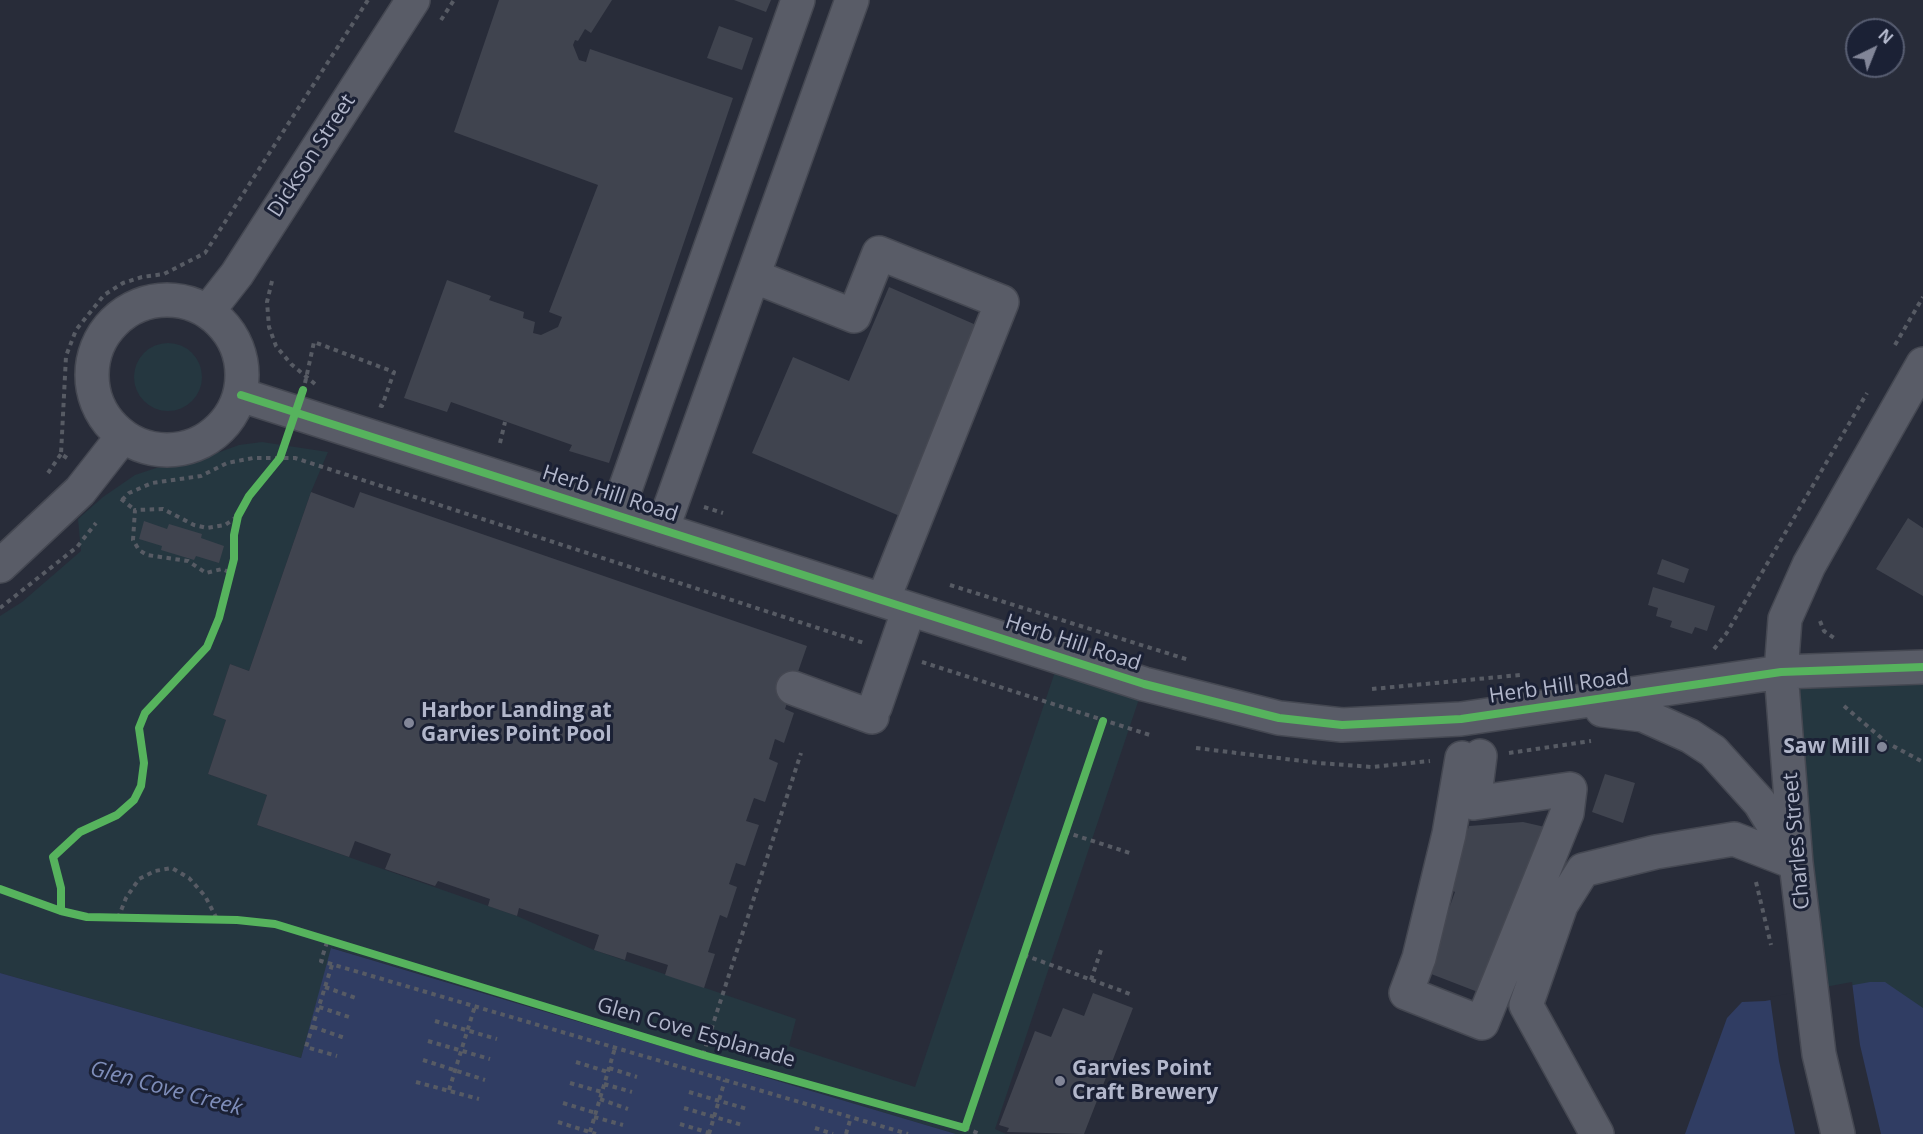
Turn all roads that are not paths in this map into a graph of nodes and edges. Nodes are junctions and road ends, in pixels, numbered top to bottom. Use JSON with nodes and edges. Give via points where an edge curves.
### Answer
{"nodes":[{"id":1,"x":414,"y":0,"type":"edge"},
{"id":2,"x":798,"y":0,"type":"edge"},
{"id":3,"x":852,"y":0,"type":"edge"},
{"id":4,"x":753,"y":276,"type":"junction"},
{"id":5,"x":208,"y":311,"type":"junction"},
{"id":6,"x":1923,"y":364,"type":"edge"},
{"id":7,"x":241,"y":394,"type":"junction"},
{"id":8,"x":123,"y":436,"type":"junction"},
{"id":9,"x":616,"y":515,"type":"junction"},
{"id":10,"x":662,"y":530,"type":"junction"},
{"id":11,"x":0,"y":566,"type":"edge"},
{"id":12,"x":896,"y":605,"type":"junction"},
{"id":13,"x":1923,"y":667,"type":"edge"},
{"id":14,"x":1781,"y":672,"type":"junction"},
{"id":15,"x":793,"y":688,"type":"dead end"},
{"id":16,"x":1558,"y":706,"type":"junction"},
{"id":17,"x":1471,"y":757,"type":"joint"},
{"id":18,"x":1796,"y":863,"type":"junction"},
{"id":19,"x":1597,"y":1134,"type":"edge"},
{"id":20,"x":1838,"y":1134,"type":"edge"}],
"edges":[{"from":1,"to":5,"type":"street","name":"Dickson Street","via":[[237,274]]},
{"from":2,"to":9,"type":"street"},
{"from":3,"to":4,"type":"street"},
{"from":4,"to":10,"type":"street"},
{"from":4,"to":12,"type":"street","via":[[854,316],[879,253],[1002,302]]},
{"from":5,"to":7,"type":"street","via":[[224,323],[237,345],[243,369]]},
{"from":5,"to":8,"type":"street","via":[[184,301],[158,299],[134,307],[113,322],[98,343],[91,368],[94,394],[104,418]]},
{"from":6,"to":14,"type":"street","name":"Charles Street","via":[[1809,565],[1785,620]]},
{"from":7,"to":8,"type":"street","via":[[230,418],[218,431],[188,448],[165,451],[143,447]]},
{"from":7,"to":9,"type":"street","name":"Herb Hill Road","via":[[299,401]]},
{"from":8,"to":11,"type":"street","via":[[86,484]]},
{"from":9,"to":10,"type":"street","name":"Herb Hill Road"},
{"from":10,"to":12,"type":"street","name":"Herb Hill Road"},
{"from":12,"to":15,"type":"street","via":[[894,653],[874,712]]},
{"from":12,"to":16,"type":"street","name":"Herb Hill Road","via":[[1144,684],[1279,718],[1342,725],[1461,719]]},
{"from":13,"to":14,"type":"street","name":"Herb Hill Road"},
{"from":14,"to":16,"type":"street","name":"Herb Hill Road"},
{"from":14,"to":18,"type":"street","name":"Charles Street"},
{"from":16,"to":18,"type":"street","via":[[1643,715],[1690,736],[1736,774],[1760,803]]},
{"from":17,"to":17,"type":"street","via":[[1419,958],[1406,993],[1482,1023],[1567,813],[1570,789],[1474,803]]},
{"from":18,"to":19,"type":"street","via":[[1734,839],[1583,870],[1561,905],[1526,1005]]},
{"from":18,"to":20,"type":"street","name":"Charles Street","via":[[1819,1054]]}]}
